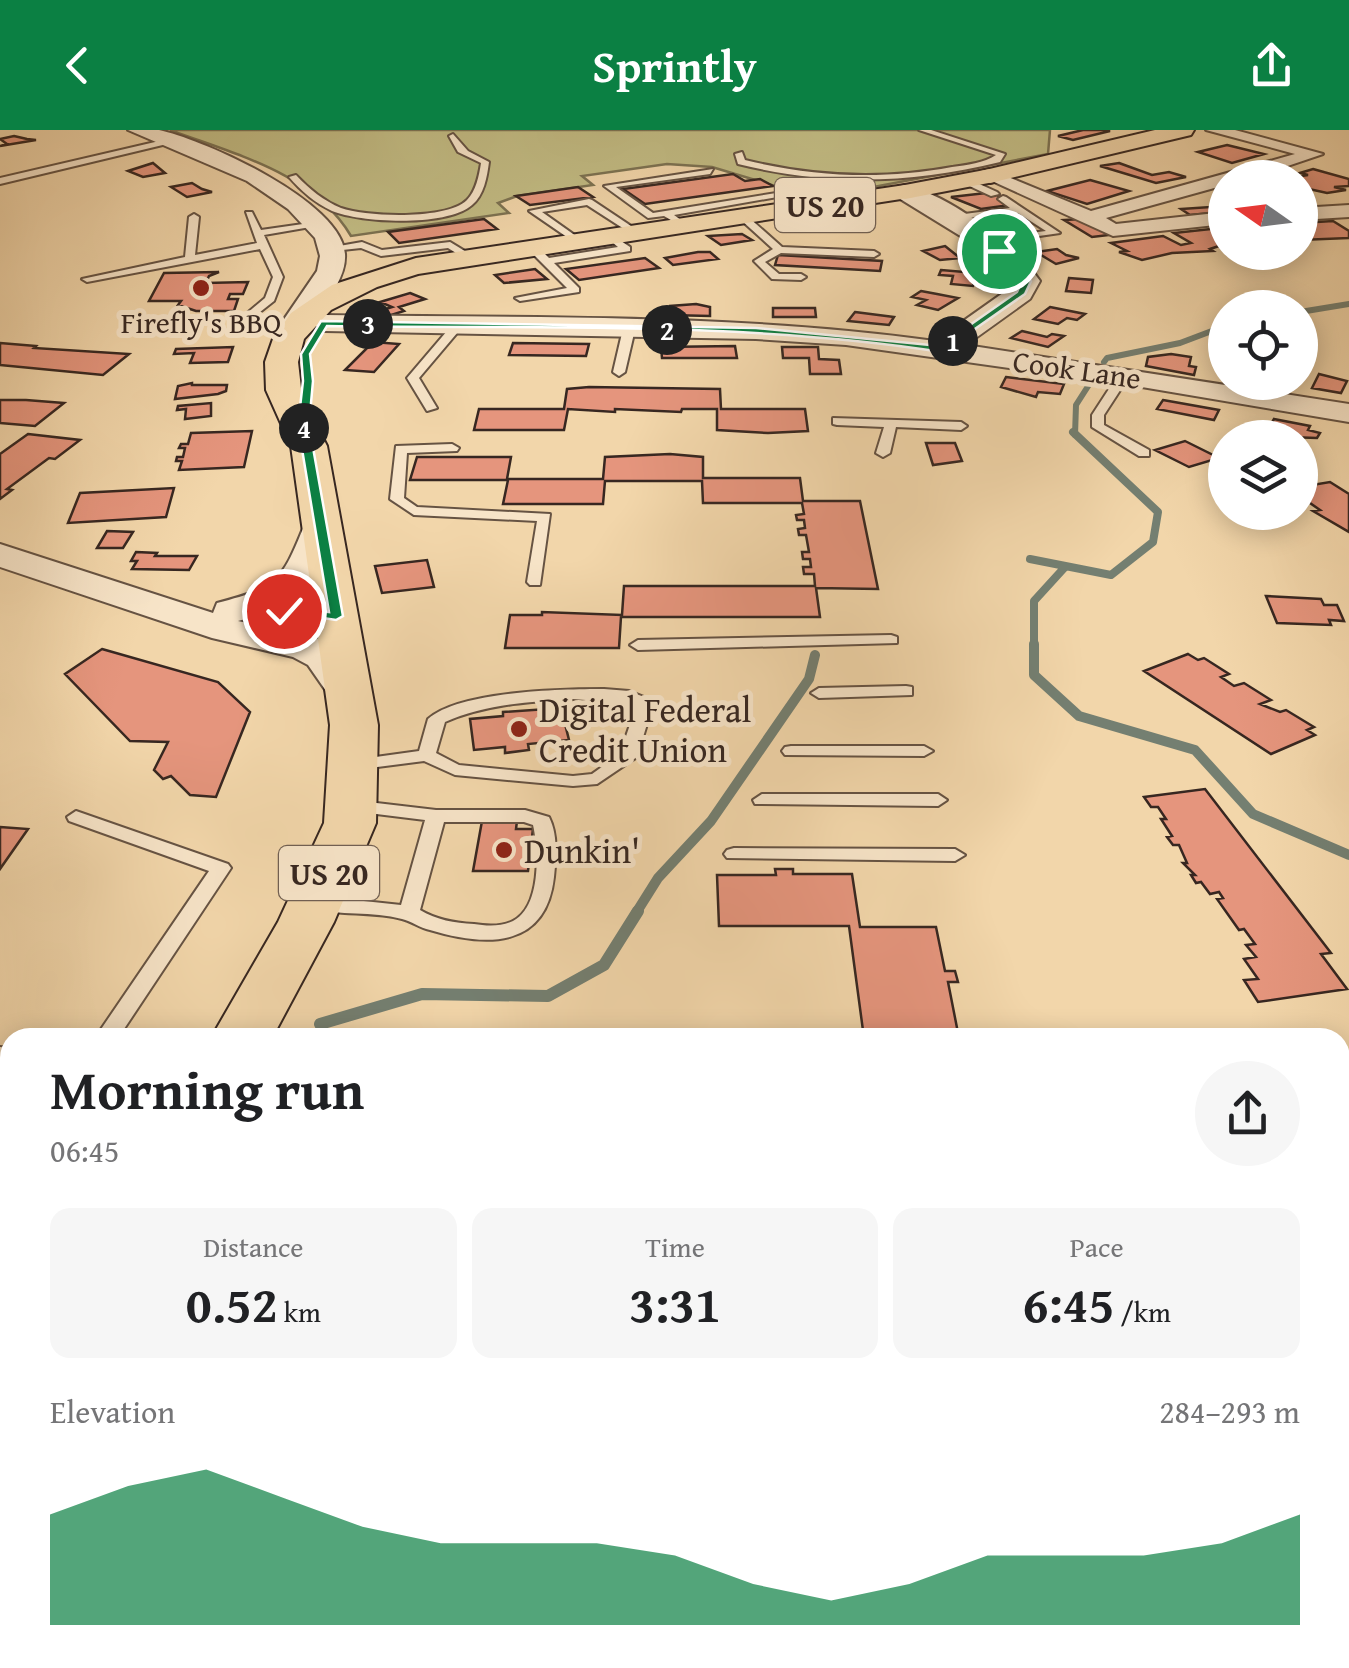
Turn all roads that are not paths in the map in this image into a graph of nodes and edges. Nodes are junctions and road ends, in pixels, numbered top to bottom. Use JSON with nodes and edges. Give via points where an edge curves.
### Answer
{"nodes":[{"id":1,"x":138,"y":130,"type":"edge"},
{"id":2,"x":923,"y":130,"type":"edge"},
{"id":3,"x":1182,"y":130,"type":"edge"},
{"id":4,"x":1214,"y":130,"type":"edge"},
{"id":5,"x":1240,"y":130,"type":"edge"},
{"id":6,"x":1292,"y":130,"type":"edge"},
{"id":7,"x":1146,"y":133,"type":"edge"},
{"id":8,"x":453,"y":136,"type":"dead end"},
{"id":9,"x":1263,"y":140,"type":"junction"},
{"id":10,"x":168,"y":141,"type":"junction"},
{"id":11,"x":738,"y":154,"type":"dead end"},
{"id":12,"x":1315,"y":154,"type":"junction"},
{"id":13,"x":1293,"y":160,"type":"edge"},
{"id":14,"x":710,"y":170,"type":"dead end"},
{"id":15,"x":293,"y":177,"type":"dead end"},
{"id":16,"x":0,"y":181,"type":"edge"},
{"id":17,"x":1208,"y":184,"type":"edge"},
{"id":18,"x":988,"y":188,"type":"junction"},
{"id":19,"x":905,"y":192,"type":"junction"},
{"id":20,"x":795,"y":193,"type":"dead end"},
{"id":21,"x":1349,"y":207,"type":"edge"},
{"id":22,"x":1017,"y":210,"type":"junction"},
{"id":23,"x":1318,"y":211,"type":"edge"},
{"id":24,"x":248,"y":214,"type":"dead end"},
{"id":25,"x":978,"y":214,"type":"junction"},
{"id":26,"x":194,"y":217,"type":"dead end"},
{"id":27,"x":947,"y":217,"type":"junction"},
{"id":28,"x":1090,"y":217,"type":"junction"},
{"id":29,"x":744,"y":218,"type":"junction"},
{"id":30,"x":676,"y":220,"type":"junction"},
{"id":31,"x":1208,"y":220,"type":"edge"},
{"id":32,"x":317,"y":226,"type":"junction"},
{"id":33,"x":992,"y":231,"type":"junction"},
{"id":34,"x":257,"y":232,"type":"junction"},
{"id":35,"x":625,"y":236,"type":"junction"},
{"id":36,"x":1015,"y":238,"type":"junction"},
{"id":37,"x":263,"y":245,"type":"junction"},
{"id":38,"x":558,"y":250,"type":"junction"},
{"id":39,"x":779,"y":250,"type":"junction"},
{"id":40,"x":874,"y":254,"type":"dead end"},
{"id":41,"x":468,"y":256,"type":"junction"},
{"id":42,"x":190,"y":259,"type":"junction"},
{"id":43,"x":330,"y":262,"type":"junction"},
{"id":44,"x":801,"y":278,"type":"dead end"},
{"id":45,"x":87,"y":280,"type":"dead end"},
{"id":46,"x":371,"y":285,"type":"junction"},
{"id":47,"x":520,"y":298,"type":"dead end"},
{"id":48,"x":251,"y":314,"type":"dead end"},
{"id":49,"x":308,"y":326,"type":"junction"},
{"id":50,"x":457,"y":326,"type":"junction"},
{"id":51,"x":629,"y":329,"type":"junction"},
{"id":52,"x":942,"y":349,"type":"junction"},
{"id":53,"x":619,"y":372,"type":"dead end"},
{"id":54,"x":1124,"y":375,"type":"junction"},
{"id":55,"x":431,"y":408,"type":"dead end"},
{"id":56,"x":1349,"y":413,"type":"edge"},
{"id":57,"x":837,"y":421,"type":"dead end"},
{"id":58,"x":891,"y":423,"type":"junction"},
{"id":59,"x":961,"y":426,"type":"dead end"},
{"id":60,"x":452,"y":448,"type":"dead end"},
{"id":61,"x":884,"y":453,"type":"dead end"},
{"id":62,"x":1144,"y":453,"type":"dead end"},
{"id":63,"x":322,"y":526,"type":"junction"},
{"id":64,"x":0,"y":555,"type":"edge"},
{"id":65,"x":535,"y":582,"type":"dead end"},
{"id":66,"x":336,"y":616,"type":"junction"},
{"id":67,"x":229,"y":621,"type":"junction"},
{"id":68,"x":891,"y":640,"type":"dead end"},
{"id":69,"x":638,"y":645,"type":"dead end"},
{"id":70,"x":906,"y":690,"type":"dead end"},
{"id":71,"x":348,"y":692,"type":"junction"},
{"id":72,"x":819,"y":692,"type":"dead end"},
{"id":73,"x":792,"y":750,"type":"dead end"},
{"id":74,"x":924,"y":751,"type":"dead end"},
{"id":75,"x":426,"y":755,"type":"junction"},
{"id":76,"x":352,"y":786,"type":"junction"},
{"id":77,"x":762,"y":800,"type":"dead end"},
{"id":78,"x":938,"y":800,"type":"dead end"},
{"id":79,"x":436,"y":816,"type":"junction"},
{"id":80,"x":76,"y":817,"type":"dead end"},
{"id":81,"x":734,"y":854,"type":"dead end"},
{"id":82,"x":954,"y":856,"type":"dead end"},
{"id":83,"x":315,"y":903,"type":"junction"},
{"id":84,"x":409,"y":913,"type":"junction"},
{"id":85,"x":113,"y":1028,"type":"edge"},
{"id":86,"x":246,"y":1028,"type":"edge"}],
"edges":[{"from":1,"to":10,"type":"street"},
{"from":2,"to":11,"type":"lane","via":[[1001,154],[949,171],[861,180],[784,173],[741,162]]},
{"from":3,"to":7,"type":"main road","number":"US 20"},
{"from":4,"to":9,"type":"street"},
{"from":5,"to":9,"type":"street"},
{"from":6,"to":12,"type":"street","via":[[1334,145]]},
{"from":7,"to":18,"type":"main road","number":"US 20"},
{"from":8,"to":15,"type":"lane","via":[[468,156],[485,162],[466,206],[434,214],[348,214],[321,202]]},
{"from":9,"to":12,"type":"street"},
{"from":10,"to":16,"type":"lane"},
{"from":10,"to":32,"type":"street","via":[[264,181]]},
{"from":12,"to":13,"type":"street"},
{"from":14,"to":30,"type":"lane","via":[[608,186],[652,216]]},
{"from":17,"to":28,"type":"street"},
{"from":18,"to":19,"type":"main road","number":"US 20"},
{"from":18,"to":22,"type":"lane"},
{"from":18,"to":28,"type":"street"},
{"from":19,"to":27,"type":"street"},
{"from":19,"to":29,"type":"main road","number":"US 20"},
{"from":20,"to":30,"type":"lane"},
{"from":21,"to":23,"type":"street"},
{"from":22,"to":25,"type":"lane"},
{"from":22,"to":36,"type":"lane","via":[[1055,233]]},
{"from":24,"to":34,"type":"lane"},
{"from":25,"to":27,"type":"lane"},
{"from":25,"to":33,"type":"lane"},
{"from":26,"to":42,"type":"lane"},
{"from":27,"to":33,"type":"street"},
{"from":28,"to":31,"type":"street","via":[[1113,230]]},
{"from":29,"to":30,"type":"main road","number":"US 20"},
{"from":29,"to":39,"type":"lane"},
{"from":30,"to":35,"type":"main road","number":"US 20"},
{"from":32,"to":34,"type":"lane"},
{"from":32,"to":43,"type":"street"},
{"from":33,"to":36,"type":"lane"},
{"from":33,"to":36,"type":"lane"},
{"from":33,"to":52,"type":"street","via":[[1026,281],[1021,294]]},
{"from":34,"to":37,"type":"lane"},
{"from":35,"to":38,"type":"main road","number":"US 20"},
{"from":35,"to":38,"type":"lane","via":[[589,202],[534,211]]},
{"from":37,"to":42,"type":"lane"},
{"from":37,"to":48,"type":"lane","via":[[278,278],[270,299]]},
{"from":38,"to":41,"type":"main road","number":"US 20"},
{"from":38,"to":46,"type":"main road","number":"US 20"},
{"from":38,"to":47,"type":"lane","via":[[574,290]]},
{"from":39,"to":40,"type":"lane"},
{"from":39,"to":44,"type":"lane","via":[[759,261],[776,277]]},
{"from":41,"to":43,"type":"lane","via":[[450,245],[381,253],[362,246]]},
{"from":41,"to":46,"type":"main road","number":"US 20"},
{"from":42,"to":45,"type":"lane"},
{"from":43,"to":46,"type":"street"},
{"from":43,"to":49,"type":"street"},
{"from":46,"to":49,"type":"main road","number":"US 20"},
{"from":49,"to":50,"type":"street","name":"Cook Lane"},
{"from":49,"to":63,"type":"main road","number":"US 20","via":[[282,349],[281,379],[304,425]]},
{"from":50,"to":51,"type":"street","name":"Cook Lane"},
{"from":50,"to":55,"type":"lane","via":[[413,378]]},
{"from":51,"to":52,"type":"street","name":"Cook Lane","via":[[801,333]]},
{"from":51,"to":53,"type":"lane"},
{"from":52,"to":54,"type":"street","name":"Cook Lane"},
{"from":54,"to":56,"type":"street","name":"Cook Lane"},
{"from":54,"to":62,"type":"lane","via":[[1098,415],[1098,428]]},
{"from":57,"to":58,"type":"lane"},
{"from":58,"to":59,"type":"lane"},
{"from":58,"to":61,"type":"lane"},
{"from":60,"to":65,"type":"lane","via":[[402,449],[397,499],[414,510],[545,517]]},
{"from":63,"to":66,"type":"main road","number":"US 20"},
{"from":63,"to":67,"type":"street","via":[[292,591]]},
{"from":64,"to":67,"type":"street"},
{"from":66,"to":67,"type":"street","via":[[292,629]]},
{"from":66,"to":71,"type":"main road","number":"US 20"},
{"from":67,"to":71,"type":"street","via":[[322,656]]},
{"from":68,"to":69,"type":"lane"},
{"from":70,"to":72,"type":"lane"},
{"from":71,"to":76,"type":"main road","number":"US 20"},
{"from":73,"to":74,"type":"lane"},
{"from":75,"to":75,"type":"lane","via":[[456,770],[597,779],[628,757],[646,701],[590,694],[456,708],[437,719]]},
{"from":75,"to":76,"type":"lane"},
{"from":76,"to":79,"type":"lane"},
{"from":76,"to":83,"type":"main road","number":"US 20","via":[[350,823]]},
{"from":77,"to":78,"type":"lane"},
{"from":79,"to":84,"type":"lane"},
{"from":79,"to":84,"type":"lane","via":[[525,816],[542,822],[543,891],[530,921],[506,935],[430,926]]},
{"from":80,"to":85,"type":"lane","via":[[220,868]]},
{"from":81,"to":82,"type":"lane"},
{"from":83,"to":84,"type":"lane"},
{"from":83,"to":86,"type":"main road","number":"US 20"}]}
